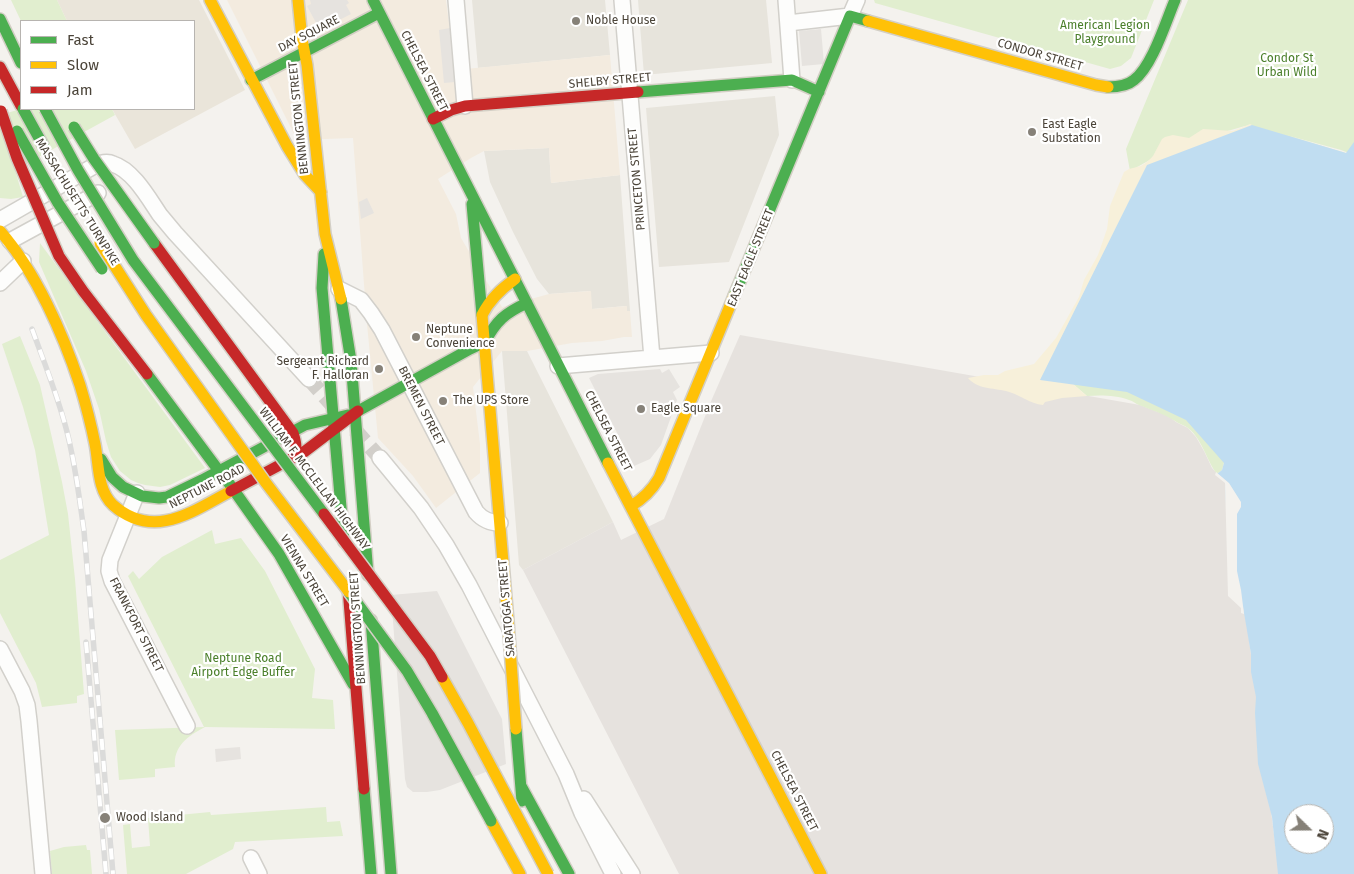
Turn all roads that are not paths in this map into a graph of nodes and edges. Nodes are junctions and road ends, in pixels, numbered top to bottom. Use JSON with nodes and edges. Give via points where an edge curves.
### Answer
{"nodes":[{"id":1,"x":210,"y":0,"type":"edge"},
{"id":2,"x":298,"y":0,"type":"edge"},
{"id":3,"x":372,"y":0,"type":"edge"},
{"id":4,"x":456,"y":0,"type":"edge"},
{"id":5,"x":622,"y":0,"type":"edge"},
{"id":6,"x":786,"y":0,"type":"edge"},
{"id":7,"x":857,"y":0,"type":"edge"},
{"id":8,"x":1174,"y":0,"type":"edge"},
{"id":9,"x":380,"y":13,"type":"junction"},
{"id":10,"x":850,"y":16,"type":"junction"},
{"id":11,"x":0,"y":19,"type":"edge"},
{"id":12,"x":788,"y":23,"type":"junction"},
{"id":13,"x":305,"y":52,"type":"junction"},
{"id":14,"x":20,"y":61,"type":"edge"},
{"id":15,"x":0,"y":67,"type":"edge"},
{"id":16,"x":251,"y":80,"type":"junction"},
{"id":17,"x":792,"y":80,"type":"junction"},
{"id":18,"x":819,"y":92,"type":"junction"},
{"id":19,"x":630,"y":93,"type":"junction"},
{"id":20,"x":20,"y":103,"type":"edge"},
{"id":21,"x":465,"y":106,"type":"junction"},
{"id":22,"x":1,"y":107,"type":"edge"},
{"id":23,"x":24,"y":110,"type":"edge"},
{"id":24,"x":46,"y":110,"type":"edge"},
{"id":25,"x":67,"y":117,"type":"dead end"},
{"id":26,"x":433,"y":119,"type":"junction"},
{"id":27,"x":49,"y":156,"type":"dead end"},
{"id":28,"x":59,"y":173,"type":"dead end"},
{"id":29,"x":321,"y":192,"type":"junction"},
{"id":30,"x":471,"y":194,"type":"junction"},
{"id":31,"x":83,"y":215,"type":"dead end"},
{"id":32,"x":162,"y":217,"type":"junction"},
{"id":33,"x":0,"y":220,"type":"edge"},
{"id":34,"x":92,"y":230,"type":"dead end"},
{"id":35,"x":325,"y":234,"type":"junction"},
{"id":36,"x":5,"y":236,"type":"edge"},
{"id":37,"x":23,"y":261,"type":"junction"},
{"id":38,"x":107,"y":276,"type":"dead end"},
{"id":39,"x":514,"y":279,"type":"junction"},
{"id":40,"x":0,"y":284,"type":"edge"},
{"id":41,"x":116,"y":288,"type":"dead end"},
{"id":42,"x":339,"y":289,"type":"junction"},
{"id":43,"x":526,"y":303,"type":"junction"},
{"id":44,"x":482,"y":315,"type":"junction"},
{"id":45,"x":485,"y":342,"type":"junction"},
{"id":46,"x":711,"y":353,"type":"junction"},
{"id":47,"x":176,"y":358,"type":"junction"},
{"id":48,"x":652,"y":358,"type":"junction"},
{"id":49,"x":558,"y":366,"type":"junction"},
{"id":50,"x":310,"y":378,"type":"tunnel mouth"},
{"id":51,"x":409,"y":382,"type":"junction"},
{"id":52,"x":272,"y":403,"type":"junction"},
{"id":53,"x":355,"y":413,"type":"junction"},
{"id":54,"x":334,"y":424,"type":"junction"},
{"id":55,"x":292,"y":432,"type":"junction"},
{"id":56,"x":204,"y":450,"type":"junction"},
{"id":57,"x":96,"y":451,"type":"junction"},
{"id":58,"x":292,"y":458,"type":"junction"},
{"id":59,"x":380,"y":458,"type":"tunnel mouth"},
{"id":60,"x":220,"y":471,"type":"junction"},
{"id":61,"x":234,"y":489,"type":"junction"},
{"id":62,"x":137,"y":494,"type":"junction"},
{"id":63,"x":631,"y":506,"type":"junction"},
{"id":64,"x":128,"y":514,"type":"junction"},
{"id":65,"x":500,"y":523,"type":"junction"},
{"id":66,"x":0,"y":649,"type":"edge"},
{"id":67,"x":357,"y":691,"type":"junction"},
{"id":68,"x":187,"y":726,"type":"dead end"},
{"id":69,"x":566,"y":774,"type":"junction"},
{"id":70,"x":521,"y":786,"type":"junction"},
{"id":71,"x":251,"y":858,"type":"dead end"},
{"id":72,"x":528,"y":864,"type":"edge"},
{"id":73,"x":43,"y":874,"type":"edge"},
{"id":74,"x":259,"y":874,"type":"edge"},
{"id":75,"x":372,"y":874,"type":"edge"},
{"id":76,"x":391,"y":874,"type":"edge"},
{"id":77,"x":520,"y":874,"type":"edge"},
{"id":78,"x":548,"y":874,"type":"edge"},
{"id":79,"x":569,"y":874,"type":"edge"},
{"id":80,"x":613,"y":874,"type":"edge"},
{"id":81,"x":632,"y":874,"type":"edge"},
{"id":82,"x":821,"y":874,"type":"edge"}],
"edges":[{"from":1,"to":16,"type":"main road"},
{"from":2,"to":13,"type":"main road","name":"BENNINGTON STREET"},
{"from":3,"to":9,"type":"main road","name":"CHELSEA STREET"},
{"from":4,"to":21,"type":"street"},
{"from":5,"to":19,"type":"street","name":"PRINCETON STREET"},
{"from":6,"to":12,"type":"street"},
{"from":7,"to":10,"type":"street","name":"EAST EAGLE STREET"},
{"from":8,"to":10,"type":"main road","name":"CONDOR STREET","via":[[1147,67],[1134,81],[1119,87],[1096,85]]},
{"from":9,"to":13,"type":"main road","name":"DAY SQUARE"},
{"from":9,"to":26,"type":"main road","name":"CHELSEA STREET"},
{"from":10,"to":12,"type":"street"},
{"from":10,"to":18,"type":"main road","name":"EAST EAGLE STREET"},
{"from":11,"to":14,"type":"main road"},
{"from":12,"to":17,"type":"street"},
{"from":13,"to":16,"type":"main road","name":"DAY SQUARE"},
{"from":13,"to":29,"type":"main road","name":"BENNINGTON STREET"},
{"from":15,"to":20,"type":"main road"},
{"from":16,"to":29,"type":"main road","via":[[303,174]]},
{"from":17,"to":18,"type":"main road"},
{"from":17,"to":19,"type":"main road","name":"SHELBY STREET"},
{"from":18,"to":46,"type":"main road","name":"EAST EAGLE STREET"},
{"from":19,"to":21,"type":"main road","name":"SHELBY STREET"},
{"from":19,"to":48,"type":"street","name":"PRINCETON STREET"},
{"from":21,"to":26,"type":"main road","name":"SHELBY STREET"},
{"from":22,"to":38,"type":"main road","name":"MASSACHUSETTS TURNPIKE","bridge":true,"via":[[62,209]]},
{"from":22,"to":56,"type":"main road","name":"VIENNA STREET","bridge":true,"via":[[17,158],[59,256],[82,291]]},
{"from":23,"to":27,"type":"main road","bridge":true},
{"from":24,"to":78,"type":"main road","name":"WILLIAM F. MCCLELLAN HIGHWAY","bridge":true,"via":[[133,260],[430,656]]},
{"from":25,"to":52,"type":"main road","bridge":true,"via":[[154,244]]},
{"from":26,"to":30,"type":"main road","name":"CHELSEA STREET"},
{"from":28,"to":31,"type":"main road"},
{"from":29,"to":35,"type":"main road","name":"BENNINGTON STREET"},
{"from":30,"to":39,"type":"main road","name":"CHELSEA STREET"},
{"from":30,"to":44,"type":"main road","name":"SARATOGA STREET"},
{"from":32,"to":33,"type":"street","via":[[128,174],[107,162],[90,168]]},
{"from":32,"to":36,"type":"street","via":[[131,191],[109,188]]},
{"from":32,"to":50,"type":"street"},
{"from":34,"to":47,"type":"main road","bridge":true},
{"from":35,"to":42,"type":"main road","name":"BENNINGTON STREET"},
{"from":35,"to":54,"type":"main road","name":"BENNINGTON STREET","via":[[322,288]]},
{"from":36,"to":37,"type":"main road"},
{"from":37,"to":40,"type":"street"},
{"from":37,"to":57,"type":"main road","via":[[68,351]]},
{"from":39,"to":43,"type":"main road","name":"CHELSEA STREET"},
{"from":39,"to":44,"type":"main road","via":[[494,296]]},
{"from":41,"to":47,"type":"main road","bridge":true},
{"from":42,"to":51,"type":"street","name":"BREMEN STREET","via":[[361,300],[371,312]]},
{"from":42,"to":53,"type":"main road","name":"BENNINGTON STREET","via":[[352,361]]},
{"from":43,"to":45,"type":"main road","via":[[500,317]]},
{"from":43,"to":49,"type":"main road","name":"CHELSEA STREET"},
{"from":44,"to":45,"type":"main road","name":"SARATOGA STREET"},
{"from":45,"to":51,"type":"main road","name":"NEPTUNE ROAD"},
{"from":45,"to":65,"type":"main road","name":"SARATOGA STREET"},
{"from":46,"to":48,"type":"street"},
{"from":46,"to":63,"type":"main road","name":"EAST EAGLE STREET","via":[[658,480],[649,493]]},
{"from":47,"to":77,"type":"main road","bridge":true,"via":[[407,671]]},
{"from":48,"to":49,"type":"street"},
{"from":49,"to":63,"type":"main road","name":"CHELSEA STREET"},
{"from":51,"to":53,"type":"main road","name":"NEPTUNE ROAD"},
{"from":51,"to":65,"type":"street","name":"BREMEN STREET","via":[[476,512],[487,521]]},
{"from":52,"to":55,"type":"main road"},
{"from":52,"to":56,"type":"main road","via":[[266,422],[248,435],[222,450]]},
{"from":53,"to":54,"type":"main road","name":"NEPTUNE ROAD"},
{"from":53,"to":76,"type":"main road","name":"BENNINGTON STREET"},
{"from":54,"to":55,"type":"main road","name":"NEPTUNE ROAD","via":[[305,425]]},
{"from":54,"to":58,"type":"main road","name":"NEPTUNE ROAD","via":[[311,447]]},
{"from":54,"to":67,"type":"main road","name":"BENNINGTON STREET"},
{"from":55,"to":58,"type":"main road","via":[[296,447]]},
{"from":55,"to":60,"type":"main road","name":"NEPTUNE ROAD"},
{"from":56,"to":60,"type":"main road","name":"VIENNA STREET"},
{"from":57,"to":62,"type":"main road","name":"NEPTUNE ROAD","via":[[112,477]]},
{"from":57,"to":64,"type":"main road","name":"NEPTUNE ROAD","via":[[103,490],[116,507]]},
{"from":58,"to":61,"type":"main road","name":"NEPTUNE ROAD"},
{"from":59,"to":69,"type":"street","via":[[421,508],[457,565]]},
{"from":60,"to":61,"type":"main road","name":"VIENNA STREET"},
{"from":60,"to":62,"type":"main road","name":"NEPTUNE ROAD","via":[[168,497]]},
{"from":61,"to":64,"type":"main road","name":"NEPTUNE ROAD","via":[[168,522],[149,522]]},
{"from":61,"to":67,"type":"main road","name":"VIENNA STREET","via":[[283,560]]},
{"from":62,"to":64,"type":"street","name":"FRANKFORT STREET"},
{"from":63,"to":82,"type":"main road","name":"CHELSEA STREET"},
{"from":64,"to":68,"type":"street","name":"FRANKFORT STREET","via":[[110,560],[109,571]]},
{"from":65,"to":70,"type":"main road","name":"SARATOGA STREET","bridge":true},
{"from":66,"to":73,"type":"street","via":[[27,705]]},
{"from":67,"to":75,"type":"main road","name":"BENNINGTON STREET"},
{"from":69,"to":80,"type":"street","via":[[582,814]]},
{"from":69,"to":81,"type":"street"},
{"from":70,"to":72,"type":"main road","name":"SARATOGA STREET"},
{"from":70,"to":79,"type":"main road"},
{"from":71,"to":74,"type":"street"}]}
